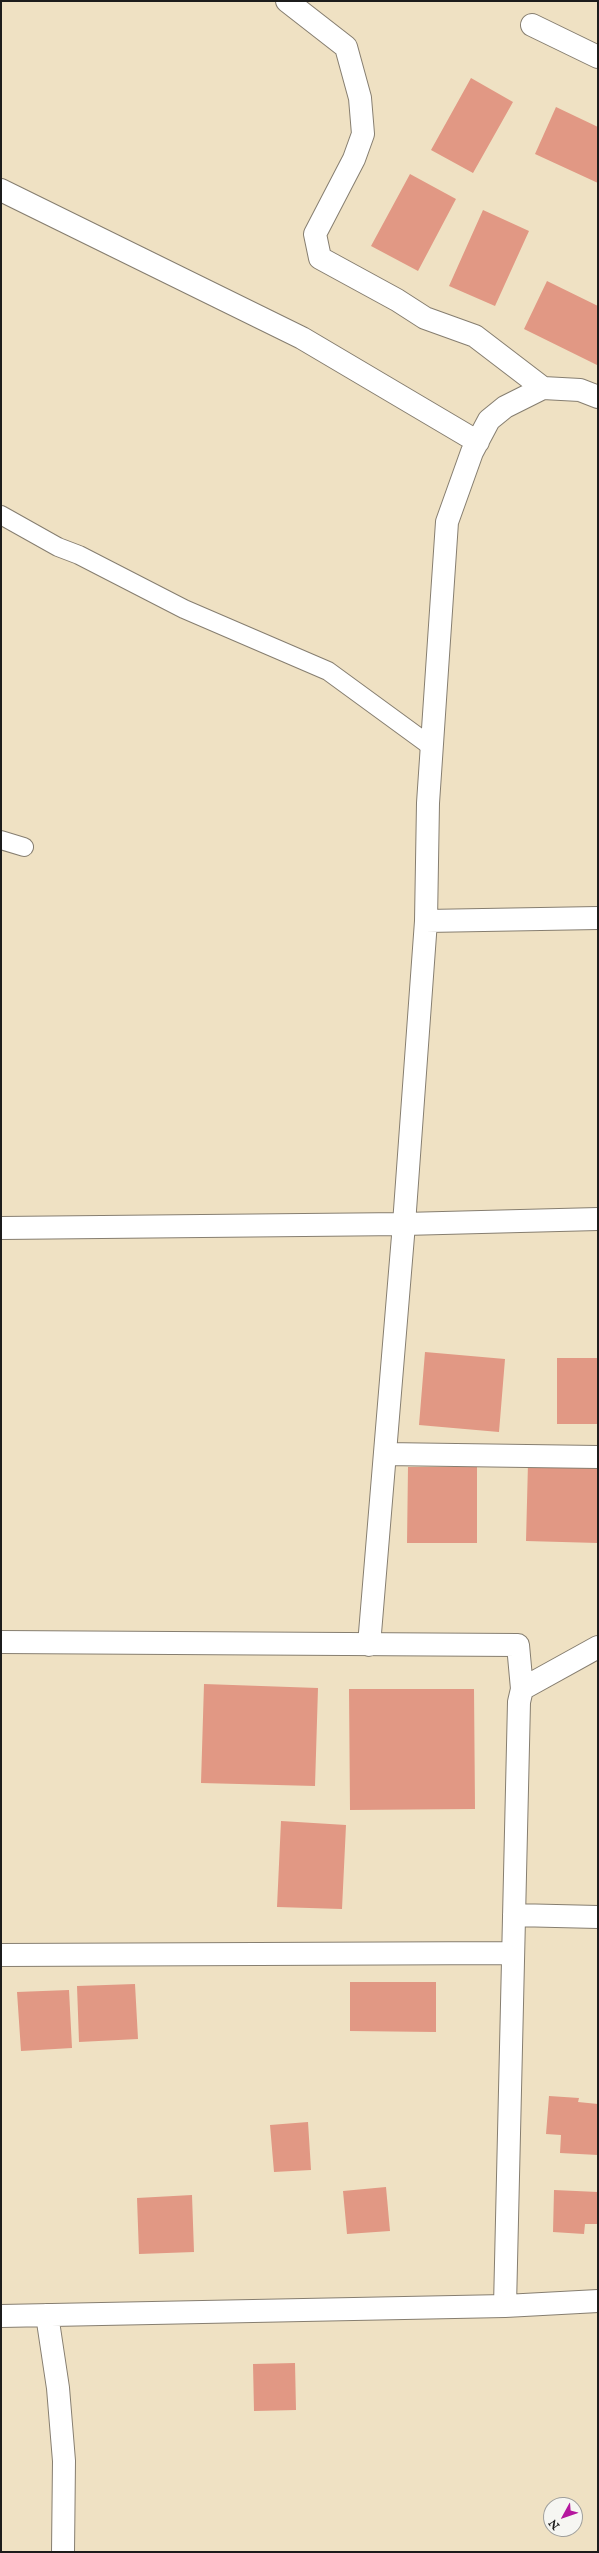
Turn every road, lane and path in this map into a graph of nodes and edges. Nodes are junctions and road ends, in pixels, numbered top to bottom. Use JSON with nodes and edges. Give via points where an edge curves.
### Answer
{"nodes":[{"id":1,"x":287,"y":1,"type":"edge"},
{"id":2,"x":532,"y":25,"type":"dead end"},
{"id":3,"x":598,"y":57,"type":"edge"},
{"id":4,"x":1,"y":190,"type":"edge"},
{"id":5,"x":543,"y":388,"type":"junction"},
{"id":6,"x":598,"y":397,"type":"edge"},
{"id":7,"x":478,"y":442,"type":"junction"},
{"id":8,"x":1,"y":515,"type":"edge"},
{"id":9,"x":432,"y":747,"type":"junction"},
{"id":10,"x":1,"y":840,"type":"edge"},
{"id":11,"x":24,"y":847,"type":"dead end"},
{"id":12,"x":598,"y":918,"type":"edge"},
{"id":13,"x":426,"y":921,"type":"junction"},
{"id":14,"x":598,"y":1219,"type":"edge"},
{"id":15,"x":404,"y":1224,"type":"junction"},
{"id":16,"x":1,"y":1228,"type":"edge"},
{"id":17,"x":385,"y":1454,"type":"junction"},
{"id":18,"x":598,"y":1457,"type":"edge"},
{"id":19,"x":1,"y":1642,"type":"edge"},
{"id":20,"x":369,"y":1644,"type":"junction"},
{"id":21,"x":598,"y":1647,"type":"edge"},
{"id":22,"x":522,"y":1689,"type":"junction"},
{"id":23,"x":514,"y":1915,"type":"junction"},
{"id":24,"x":598,"y":1917,"type":"edge"},
{"id":25,"x":513,"y":1953,"type":"junction"},
{"id":26,"x":1,"y":1955,"type":"edge"},
{"id":27,"x":598,"y":2301,"type":"edge"},
{"id":28,"x":505,"y":2306,"type":"junction"},
{"id":29,"x":47,"y":2315,"type":"junction"},
{"id":30,"x":1,"y":2316,"type":"edge"},
{"id":31,"x":63,"y":2552,"type":"edge"}],
"edges":[{"from":1,"to":5,"type":"street","via":[[346,47],[360,98],[363,134],[354,159],[315,234],[320,258],[426,318],[475,336]]},
{"from":2,"to":3,"type":"street"},
{"from":4,"to":7,"type":"street","via":[[302,338]]},
{"from":5,"to":6,"type":"street","via":[[580,390]]},
{"from":5,"to":7,"type":"street","via":[[505,407],[489,420]]},
{"from":7,"to":9,"type":"street","via":[[447,522]]},
{"from":8,"to":9,"type":"lane","via":[[58,547],[79,555],[184,609],[328,671]]},
{"from":9,"to":13,"type":"street","via":[[428,802]]},
{"from":10,"to":11,"type":"lane"},
{"from":12,"to":13,"type":"street"},
{"from":13,"to":15,"type":"street"},
{"from":14,"to":15,"type":"street"},
{"from":15,"to":16,"type":"street"},
{"from":15,"to":17,"type":"street"},
{"from":17,"to":18,"type":"street"},
{"from":17,"to":20,"type":"street"},
{"from":19,"to":20,"type":"street"},
{"from":20,"to":22,"type":"street","via":[[518,1645]]},
{"from":21,"to":22,"type":"street"},
{"from":22,"to":23,"type":"street","via":[[519,1702]]},
{"from":23,"to":24,"type":"street"},
{"from":23,"to":25,"type":"street"},
{"from":25,"to":26,"type":"street"},
{"from":25,"to":28,"type":"street"},
{"from":27,"to":28,"type":"street"},
{"from":28,"to":29,"type":"street"},
{"from":29,"to":30,"type":"street"},
{"from":29,"to":31,"type":"street","via":[[58,2388],[64,2461]]}]}
